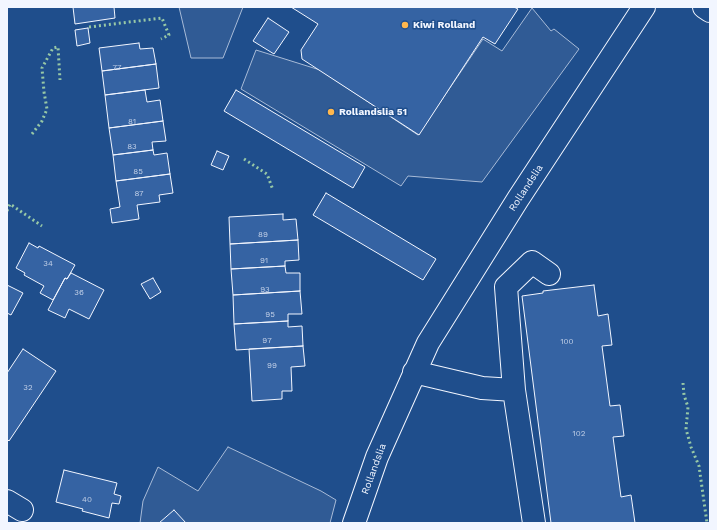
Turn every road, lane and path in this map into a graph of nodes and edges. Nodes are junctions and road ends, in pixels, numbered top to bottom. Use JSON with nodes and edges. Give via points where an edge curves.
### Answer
{"nodes":[{"id":1,"x":644,"y":7,"type":"edge"},
{"id":2,"x":704,"y":7,"type":"edge"},
{"id":3,"x":710,"y":11,"type":"edge"},
{"id":4,"x":549,"y":274,"type":"dead end"},
{"id":5,"x":414,"y":372,"type":"junction"},
{"id":6,"x":514,"y":390,"type":"junction"},
{"id":7,"x":354,"y":523,"type":"edge"},
{"id":8,"x":534,"y":523,"type":"edge"}],
"edges":[{"from":1,"to":5,"type":"street","name":"Rollandslia","via":[[518,199],[428,343]]},
{"from":2,"to":3,"type":"street"},
{"from":4,"to":6,"type":"street","via":[[532,262],[506,287]]},
{"from":5,"to":6,"type":"street","via":[[482,388]]},
{"from":5,"to":7,"type":"street","name":"Rollandslia","via":[[377,457]]},
{"from":6,"to":8,"type":"street"}]}
